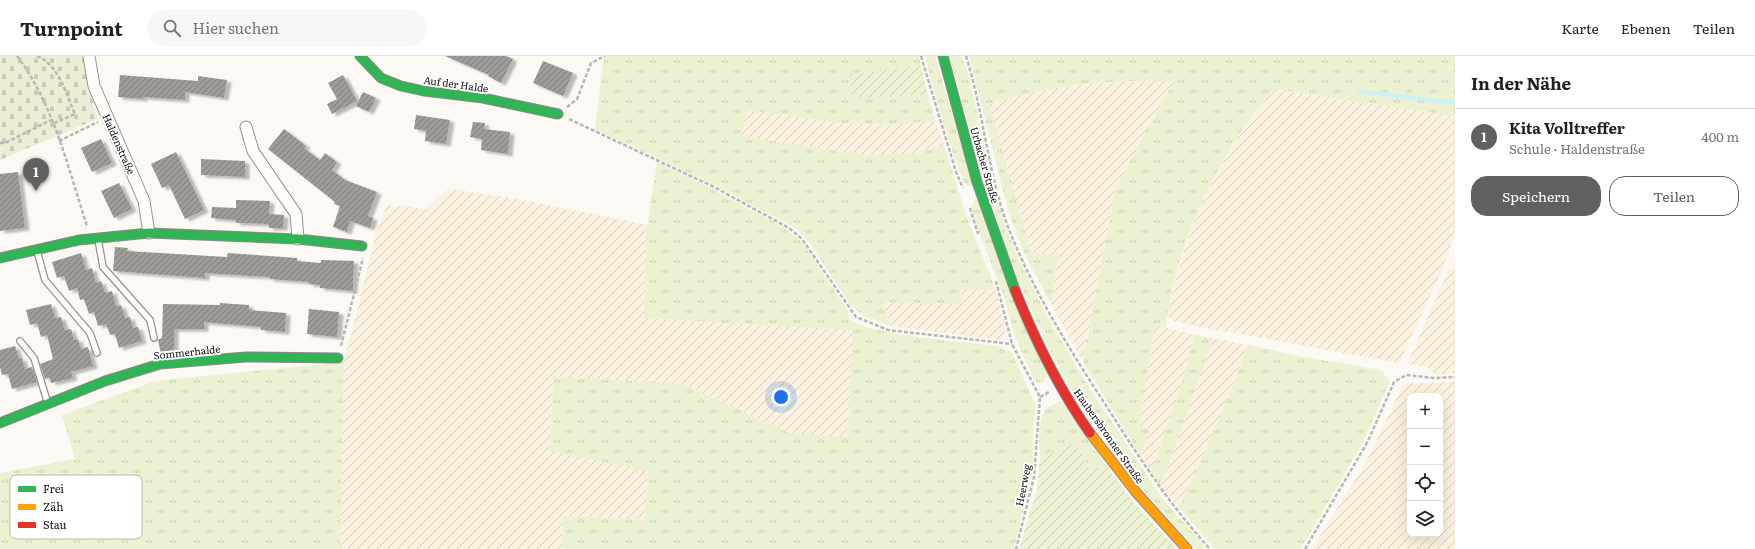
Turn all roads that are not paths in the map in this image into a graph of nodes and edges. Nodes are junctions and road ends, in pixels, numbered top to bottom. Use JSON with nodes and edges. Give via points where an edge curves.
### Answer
{"nodes":[{"id":1,"x":89,"y":56,"type":"edge"},
{"id":2,"x":360,"y":56,"type":"edge"},
{"id":3,"x":943,"y":56,"type":"edge"},
{"id":4,"x":558,"y":114,"type":"road end"},
{"id":5,"x":246,"y":127,"type":"dead end"},
{"id":6,"x":149,"y":233,"type":"junction"},
{"id":7,"x":94,"y":238,"type":"junction"},
{"id":8,"x":298,"y":239,"type":"junction"},
{"id":9,"x":362,"y":246,"type":"dead end"},
{"id":10,"x":36,"y":249,"type":"junction"},
{"id":11,"x":0,"y":258,"type":"edge"},
{"id":12,"x":1011,"y":279,"type":"joint"},
{"id":13,"x":154,"y":338,"type":"dead end"},
{"id":14,"x":20,"y":341,"type":"dead end"},
{"id":15,"x":97,"y":353,"type":"dead end"},
{"id":16,"x":338,"y":358,"type":"road end"},
{"id":17,"x":48,"y":404,"type":"junction"},
{"id":18,"x":0,"y":423,"type":"edge"},
{"id":19,"x":1187,"y":549,"type":"edge"}],
"edges":[{"from":1,"to":6,"type":"street","name":"Haldenstraße","via":[[94,86],[144,201]]},
{"from":2,"to":4,"type":"street","name":"Auf der Halde","via":[[381,78],[401,86],[483,98]]},
{"from":3,"to":12,"type":"street","name":"Urbacher Straße","via":[[979,189]]},
{"from":5,"to":8,"type":"street","via":[[253,150],[296,214]]},
{"from":6,"to":7,"type":"street"},
{"from":6,"to":8,"type":"street"},
{"from":7,"to":10,"type":"street"},
{"from":7,"to":13,"type":"lane","name":"Sommerhalde","via":[[103,267],[150,320]]},
{"from":8,"to":9,"type":"street"},
{"from":10,"to":11,"type":"street"},
{"from":10,"to":15,"type":"lane","via":[[45,280],[90,333]]},
{"from":12,"to":19,"type":"street","name":"Haubersbronner Straße","via":[[1060,386],[1141,500]]},
{"from":14,"to":17,"type":"lane","via":[[34,358]]},
{"from":16,"to":17,"type":"street","name":"Sommerhalde","via":[[246,357],[160,364],[132,371]]},
{"from":17,"to":18,"type":"street","name":"Sommerhalde"}]}
